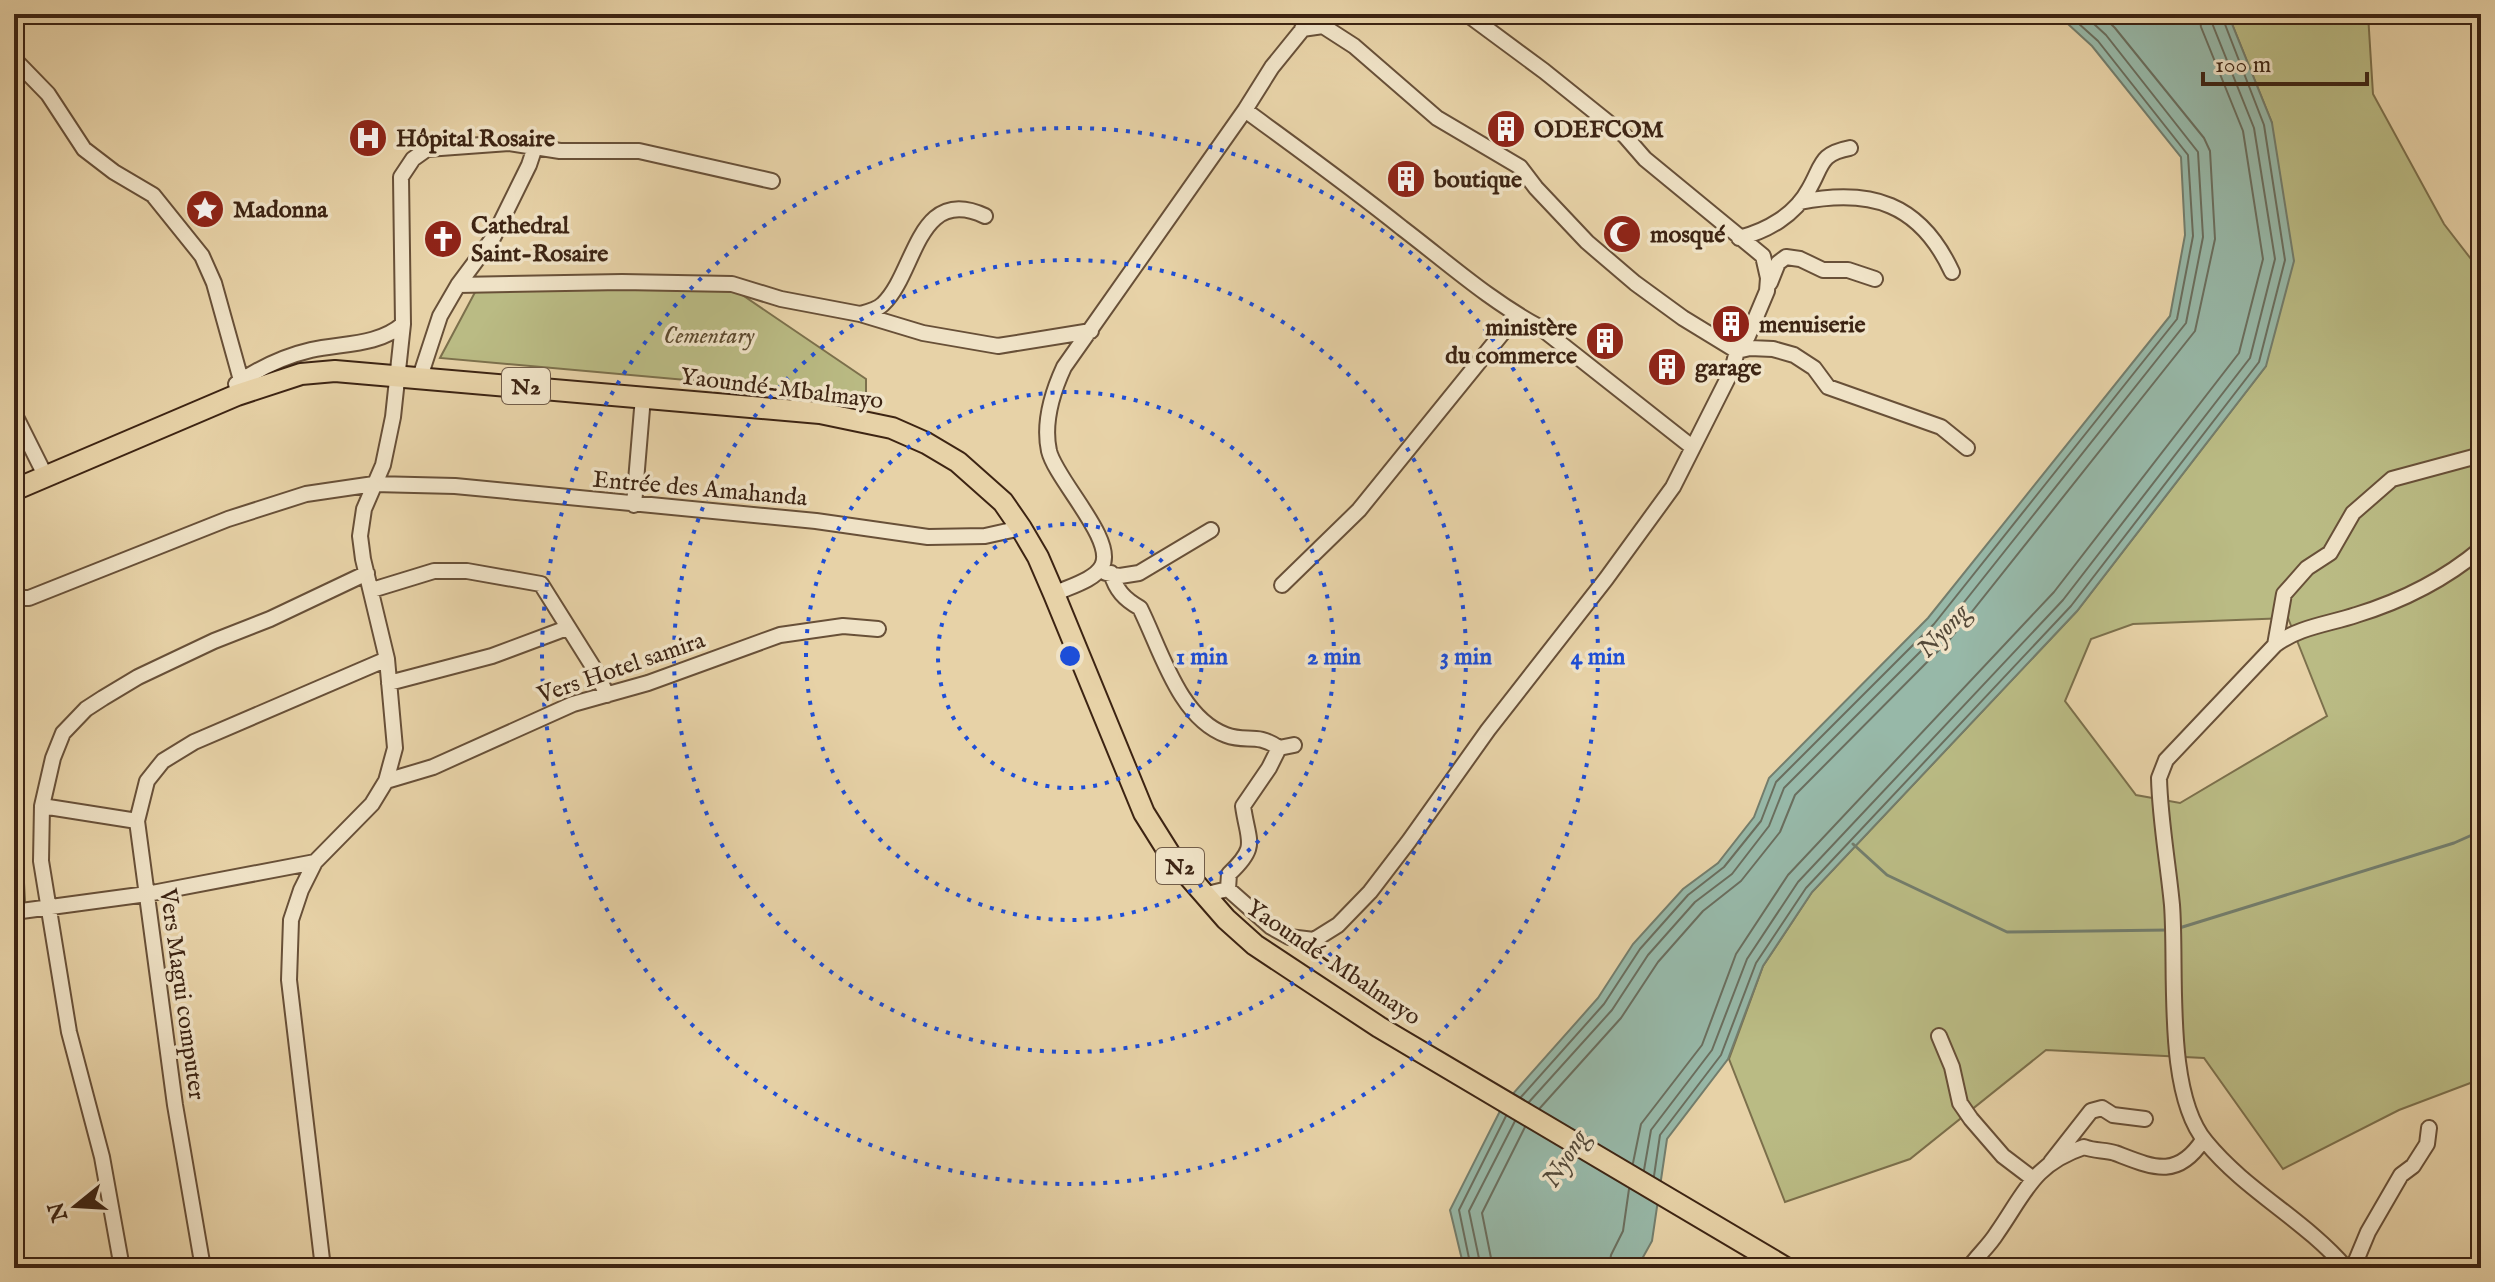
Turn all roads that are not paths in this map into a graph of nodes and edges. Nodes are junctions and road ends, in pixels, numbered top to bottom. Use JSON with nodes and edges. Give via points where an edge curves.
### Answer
{"nodes":[{"id":1,"x":1315,"y":14,"type":"edge"},
{"id":2,"x":1467,"y":14,"type":"edge"},
{"id":3,"x":1302,"y":29,"type":"junction"},
{"id":4,"x":14,"y":59,"type":"edge"},
{"id":5,"x":1245,"y":110,"type":"junction"},
{"id":6,"x":535,"y":147,"type":"junction"},
{"id":7,"x":1850,"y":148,"type":"dead end"},
{"id":8,"x":772,"y":181,"type":"dead end"},
{"id":9,"x":1800,"y":202,"type":"junction"},
{"id":10,"x":985,"y":216,"type":"dead end"},
{"id":11,"x":1739,"y":238,"type":"junction"},
{"id":12,"x":1952,"y":272,"type":"dead end"},
{"id":13,"x":1875,"y":279,"type":"dead end"},
{"id":14,"x":458,"y":285,"type":"junction"},
{"id":15,"x":1767,"y":291,"type":"junction"},
{"id":16,"x":860,"y":314,"type":"junction"},
{"id":17,"x":1517,"y":315,"type":"junction"},
{"id":18,"x":403,"y":324,"type":"junction"},
{"id":19,"x":1091,"y":331,"type":"junction"},
{"id":20,"x":1737,"y":351,"type":"junction"},
{"id":21,"x":396,"y":375,"type":"junction"},
{"id":22,"x":420,"y":377,"type":"junction"},
{"id":23,"x":241,"y":380,"type":"junction"},
{"id":24,"x":643,"y":397,"type":"junction"},
{"id":25,"x":14,"y":413,"type":"edge"},
{"id":26,"x":198,"y":413,"type":"junction"},
{"id":27,"x":1692,"y":447,"type":"junction"},
{"id":28,"x":1967,"y":448,"type":"dead end"},
{"id":29,"x":2481,"y":455,"type":"edge"},
{"id":30,"x":46,"y":477,"type":"junction"},
{"id":31,"x":374,"y":484,"type":"junction"},
{"id":32,"x":14,"y":490,"type":"edge"},
{"id":33,"x":634,"y":505,"type":"junction"},
{"id":34,"x":1021,"y":528,"type":"junction"},
{"id":35,"x":1211,"y":530,"type":"dead end"},
{"id":36,"x":2481,"y":549,"type":"edge"},
{"id":37,"x":367,"y":573,"type":"junction"},
{"id":38,"x":1104,"y":573,"type":"junction"},
{"id":39,"x":1282,"y":585,"type":"dead end"},
{"id":40,"x":372,"y":590,"type":"junction"},
{"id":41,"x":14,"y":591,"type":"edge"},
{"id":42,"x":1054,"y":594,"type":"junction"},
{"id":43,"x":567,"y":628,"type":"junction"},
{"id":44,"x":878,"y":629,"type":"dead end"},
{"id":45,"x":2275,"y":645,"type":"junction"},
{"id":46,"x":387,"y":659,"type":"junction"},
{"id":47,"x":389,"y":683,"type":"junction"},
{"id":48,"x":607,"y":695,"type":"junction"},
{"id":49,"x":386,"y":781,"type":"junction"},
{"id":50,"x":42,"y":806,"type":"junction"},
{"id":51,"x":137,"y":821,"type":"junction"},
{"id":52,"x":315,"y":862,"type":"junction"},
{"id":53,"x":1228,"y":889,"type":"junction"},
{"id":54,"x":147,"y":894,"type":"junction"},
{"id":55,"x":1203,"y":895,"type":"junction"},
{"id":56,"x":49,"y":908,"type":"junction"},
{"id":57,"x":14,"y":912,"type":"edge"},
{"id":58,"x":1939,"y":1036,"type":"dead end"},
{"id":59,"x":2145,"y":1119,"type":"dead end"},
{"id":60,"x":2429,"y":1128,"type":"dead end"},
{"id":61,"x":2203,"y":1140,"type":"junction"},
{"id":62,"x":2051,"y":1162,"type":"junction"},
{"id":63,"x":2032,"y":1178,"type":"junction"},
{"id":64,"x":122,"y":1268,"type":"edge"},
{"id":65,"x":203,"y":1268,"type":"edge"},
{"id":66,"x":323,"y":1268,"type":"edge"},
{"id":67,"x":1786,"y":1268,"type":"edge"},
{"id":68,"x":1969,"y":1268,"type":"edge"},
{"id":69,"x":2346,"y":1268,"type":"edge"},
{"id":70,"x":2353,"y":1268,"type":"edge"}],
"edges":[{"from":1,"to":3,"type":"street"},
{"from":2,"to":11,"type":"street","via":[[1625,136]]},
{"from":3,"to":5,"type":"street"},
{"from":3,"to":20,"type":"street","via":[[1323,26],[1437,118],[1520,167],[1587,242],[1635,283]]},
{"from":4,"to":23,"type":"street","via":[[48,94],[84,149],[153,195],[202,256]]},
{"from":5,"to":17,"type":"street"},
{"from":5,"to":19,"type":"street"},
{"from":6,"to":8,"type":"street","via":[[639,151]]},
{"from":6,"to":14,"type":"street","via":[[493,238]]},
{"from":6,"to":18,"type":"street","via":[[444,147],[427,149],[413,159],[401,177]]},
{"from":7,"to":9,"type":"street","via":[[1823,159]]},
{"from":9,"to":11,"type":"street","via":[[1776,223]]},
{"from":9,"to":12,"type":"street","via":[[1850,197],[1893,207],[1928,231]]},
{"from":10,"to":16,"type":"street","via":[[959,209],[936,216],[890,295],[881,306]]},
{"from":11,"to":15,"type":"street","via":[[1763,256]]},
{"from":13,"to":15,"type":"street","via":[[1786,257],[1778,263]]},
{"from":14,"to":16,"type":"street","via":[[732,284]]},
{"from":14,"to":22,"type":"street","via":[[440,316]]},
{"from":15,"to":20,"type":"street"},
{"from":16,"to":19,"type":"street","via":[[923,333],[998,346]]},
{"from":17,"to":27,"type":"street","via":[[1541,328]]},
{"from":17,"to":39,"type":"street","via":[[1359,510]]},
{"from":18,"to":21,"type":"street"},
{"from":18,"to":23,"type":"street","via":[[367,342],[280,360]]},
{"from":19,"to":38,"type":"street","via":[[1054,388],[1047,436],[1055,467],[1101,541]]},
{"from":20,"to":27,"type":"street"},
{"from":20,"to":28,"type":"street","via":[[1773,349],[1794,355],[1814,368],[1828,387],[1941,427]]},
{"from":21,"to":22,"type":"highway","name":"Yaoundé-Mbalmayo","number":"N2"},
{"from":21,"to":26,"type":"highway","name":"Yaoundé-Mbalmayo","number":"N2","via":[[301,374]]},
{"from":21,"to":31,"type":"street","via":[[391,439]]},
{"from":22,"to":24,"type":"highway","name":"Yaoundé-Mbalmayo","number":"N2"},
{"from":23,"to":26,"type":"street"},
{"from":24,"to":33,"type":"street"},
{"from":24,"to":34,"type":"highway","name":"Yaoundé-Mbalmayo","number":"N2","via":[[820,413],[892,428],[958,462],[1003,502]]},
{"from":25,"to":30,"type":"street"},
{"from":26,"to":30,"type":"highway","name":"Yaoundé-Mbalmayo","number":"N2"},
{"from":27,"to":53,"type":"street","via":[[1673,487],[1606,579],[1378,882],[1338,925],[1314,940],[1289,937]]},
{"from":29,"to":45,"type":"street","via":[[2392,479],[2353,513],[2330,553],[2307,568],[2284,594]]},
{"from":30,"to":32,"type":"highway","name":"Yaoundé-Mbalmayo","number":"N2"},
{"from":31,"to":33,"type":"street","name":"Entrée des Amahanda","via":[[455,486]]},
{"from":31,"to":37,"type":"street","via":[[360,536]]},
{"from":31,"to":41,"type":"street","name":"Entrée des Amahanda","via":[[306,494],[241,514],[29,598]]},
{"from":33,"to":34,"type":"street","name":"Entrée des Amahanda","via":[[928,537],[985,536]]},
{"from":34,"to":42,"type":"highway","name":"Yaoundé-Mbalmayo","number":"N2"},
{"from":35,"to":38,"type":"street","via":[[1139,573]]},
{"from":36,"to":45,"type":"street","via":[[2416,593],[2287,636]]},
{"from":37,"to":40,"type":"street"},
{"from":37,"to":50,"type":"street","via":[[138,677],[86,709],[63,733]]},
{"from":38,"to":42,"type":"street"},
{"from":38,"to":53,"type":"street","via":[[1126,600],[1140,608],[1193,714],[1227,736],[1266,739],[1286,747],[1243,806],[1251,849],[1229,874]]},
{"from":40,"to":43,"type":"street","via":[[434,571],[531,581],[541,584]]},
{"from":40,"to":46,"type":"street"},
{"from":42,"to":55,"type":"highway","name":"Yaoundé-Mbalmayo","number":"N2","via":[[1144,813]]},
{"from":43,"to":47,"type":"street","via":[[492,656]]},
{"from":43,"to":48,"type":"street"},
{"from":44,"to":48,"type":"street","name":"Vers Hotel samira","via":[[843,626],[780,635]]},
{"from":45,"to":61,"type":"street","via":[[2166,760],[2159,778],[2182,1085]]},
{"from":46,"to":47,"type":"street"},
{"from":46,"to":51,"type":"street","via":[[194,742],[163,761],[147,781]]},
{"from":47,"to":49,"type":"street","via":[[395,748]]},
{"from":48,"to":49,"type":"street","name":"Vers Hotel samira"},
{"from":49,"to":52,"type":"street","via":[[354,825]]},
{"from":50,"to":51,"type":"street"},
{"from":50,"to":56,"type":"street","via":[[41,861]]},
{"from":51,"to":54,"type":"street","name":"Vers Magui computer"},
{"from":52,"to":54,"type":"street"},
{"from":52,"to":66,"type":"street","via":[[294,908],[289,960]]},
{"from":53,"to":55,"type":"street"},
{"from":54,"to":56,"type":"street"},
{"from":54,"to":65,"type":"street","name":"Vers Magui computer"},
{"from":55,"to":67,"type":"highway","name":"Yaoundé-Mbalmayo","number":"N2","via":[[1255,945],[1379,1027]]},
{"from":56,"to":57,"type":"street"},
{"from":56,"to":64,"type":"street","via":[[69,1032],[102,1157]]},
{"from":58,"to":63,"type":"street","via":[[1960,1103],[2003,1156]]},
{"from":59,"to":62,"type":"street","via":[[2113,1115],[2102,1108],[2091,1111]]},
{"from":60,"to":70,"type":"street","via":[[2427,1144],[2401,1175]]},
{"from":61,"to":62,"type":"street","via":[[2194,1154],[2166,1168],[2084,1147]]},
{"from":61,"to":69,"type":"street"},
{"from":62,"to":63,"type":"street"},
{"from":63,"to":68,"type":"street"}]}
